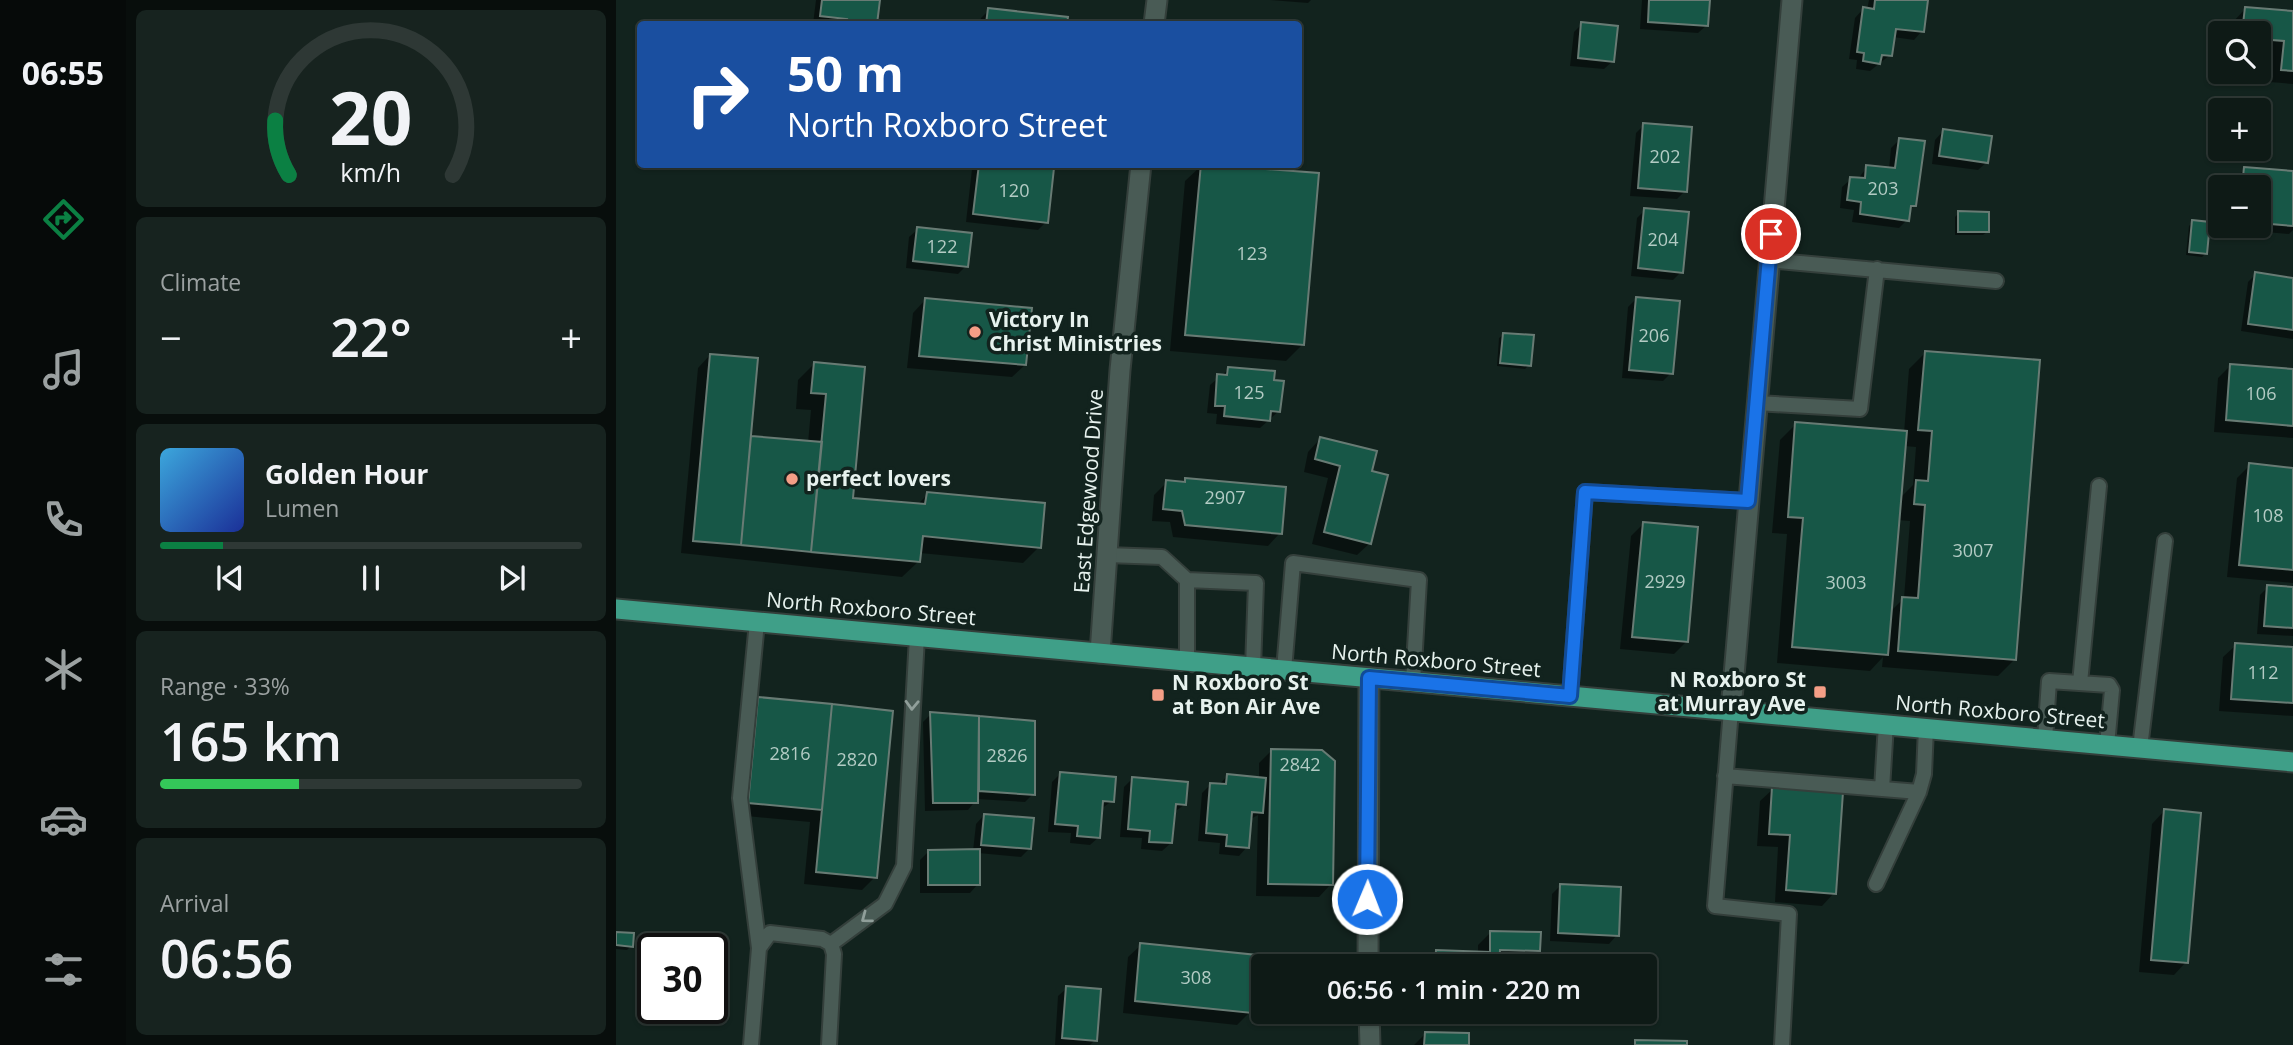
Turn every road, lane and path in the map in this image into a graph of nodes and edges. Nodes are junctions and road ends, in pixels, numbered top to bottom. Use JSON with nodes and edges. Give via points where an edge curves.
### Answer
{"nodes":[{"id":1,"x":1157,"y":0,"type":"edge"},
{"id":2,"x":1792,"y":0,"type":"edge"},
{"id":3,"x":1154,"y":21,"type":"edge"},
{"id":4,"x":1141,"y":168,"type":"edge"},
{"id":5,"x":1768,"y":260,"type":"junction"},
{"id":6,"x":1877,"y":269,"type":"junction"},
{"id":7,"x":1996,"y":281,"type":"dead end"},
{"id":8,"x":1756,"y":403,"type":"junction"},
{"id":9,"x":2099,"y":486,"type":"dead end"},
{"id":10,"x":1748,"y":501,"type":"junction"},
{"id":11,"x":2165,"y":541,"type":"dead end"},
{"id":12,"x":1107,"y":555,"type":"junction"},
{"id":13,"x":1187,"y":580,"type":"junction"},
{"id":14,"x":616,"y":609,"type":"edge"},
{"id":15,"x":757,"y":622,"type":"junction"},
{"id":16,"x":917,"y":636,"type":"junction"},
{"id":17,"x":1100,"y":653,"type":"junction"},
{"id":18,"x":1187,"y":661,"type":"junction"},
{"id":19,"x":1253,"y":668,"type":"junction"},
{"id":20,"x":1283,"y":670,"type":"junction"},
{"id":21,"x":1369,"y":678,"type":"junction"},
{"id":22,"x":1413,"y":682,"type":"junction"},
{"id":23,"x":2080,"y":683,"type":"junction"},
{"id":24,"x":1570,"y":696,"type":"junction"},
{"id":25,"x":1731,"y":710,"type":"junction"},
{"id":26,"x":1886,"y":724,"type":"junction"},
{"id":27,"x":1926,"y":728,"type":"junction"},
{"id":28,"x":2045,"y":739,"type":"junction"},
{"id":29,"x":2108,"y":745,"type":"junction"},
{"id":30,"x":2140,"y":748,"type":"junction"},
{"id":31,"x":2293,"y":762,"type":"edge"},
{"id":32,"x":1725,"y":776,"type":"junction"},
{"id":33,"x":1882,"y":789,"type":"junction"},
{"id":34,"x":1919,"y":792,"type":"junction"},
{"id":35,"x":1876,"y":884,"type":"dead end"},
{"id":36,"x":831,"y":944,"type":"junction"},
{"id":37,"x":759,"y":948,"type":"junction"},
{"id":38,"x":1368,"y":954,"type":"edge"},
{"id":39,"x":1369,"y":1024,"type":"edge"},
{"id":40,"x":751,"y":1045,"type":"edge"},
{"id":41,"x":829,"y":1045,"type":"edge"},
{"id":42,"x":1370,"y":1045,"type":"edge"},
{"id":43,"x":1782,"y":1045,"type":"edge"}],
"edges":[{"from":1,"to":3,"type":"street"},
{"from":2,"to":5,"type":"street"},
{"from":4,"to":12,"type":"street","name":"East Edgewood Drive"},
{"from":5,"to":6,"type":"lane"},
{"from":5,"to":8,"type":"street"},
{"from":6,"to":7,"type":"lane"},
{"from":6,"to":8,"type":"lane","via":[[1860,409]]},
{"from":8,"to":10,"type":"street"},
{"from":9,"to":23,"type":"lane"},
{"from":10,"to":24,"type":"lane","via":[[1585,492]]},
{"from":10,"to":25,"type":"street"},
{"from":11,"to":30,"type":"lane"},
{"from":12,"to":13,"type":"lane","via":[[1162,557]]},
{"from":12,"to":17,"type":"street","name":"East Edgewood Drive"},
{"from":13,"to":18,"type":"lane"},
{"from":13,"to":19,"type":"lane","via":[[1256,583]]},
{"from":14,"to":15,"type":"main road","name":"North Roxboro Street"},
{"from":15,"to":16,"type":"main road","name":"North Roxboro Street"},
{"from":15,"to":37,"type":"lane","via":[[740,799]]},
{"from":16,"to":17,"type":"main road","name":"North Roxboro Street"},
{"from":16,"to":36,"type":"lane","one_way":true,"via":[[904,866],[885,904]]},
{"from":17,"to":18,"type":"main road","name":"North Roxboro Street"},
{"from":18,"to":19,"type":"main road","name":"North Roxboro Street"},
{"from":19,"to":20,"type":"main road","name":"North Roxboro Street"},
{"from":20,"to":21,"type":"main road","name":"North Roxboro Street"},
{"from":20,"to":22,"type":"lane","via":[[1293,563],[1419,580]]},
{"from":21,"to":22,"type":"main road","name":"North Roxboro Street"},
{"from":21,"to":38,"type":"street"},
{"from":22,"to":24,"type":"main road","name":"North Roxboro Street"},
{"from":23,"to":28,"type":"lane","via":[[2048,683]]},
{"from":23,"to":29,"type":"lane","via":[[2112,686]]},
{"from":24,"to":25,"type":"main road","name":"North Roxboro Street"},
{"from":25,"to":26,"type":"main road","name":"North Roxboro Street"},
{"from":25,"to":32,"type":"lane"},
{"from":26,"to":27,"type":"main road","name":"North Roxboro Street"},
{"from":26,"to":33,"type":"lane"},
{"from":27,"to":28,"type":"main road","name":"North Roxboro Street"},
{"from":27,"to":34,"type":"lane"},
{"from":28,"to":29,"type":"main road","name":"North Roxboro Street"},
{"from":29,"to":30,"type":"main road","name":"North Roxboro Street"},
{"from":30,"to":31,"type":"main road","name":"North Roxboro Street"},
{"from":32,"to":33,"type":"lane"},
{"from":32,"to":43,"type":"lane","via":[[1714,906],[1789,914]]},
{"from":33,"to":34,"type":"lane"},
{"from":34,"to":35,"type":"lane"},
{"from":36,"to":37,"type":"lane","via":[[770,933]]},
{"from":36,"to":41,"type":"lane"},
{"from":37,"to":40,"type":"lane"},
{"from":39,"to":42,"type":"street"}]}
